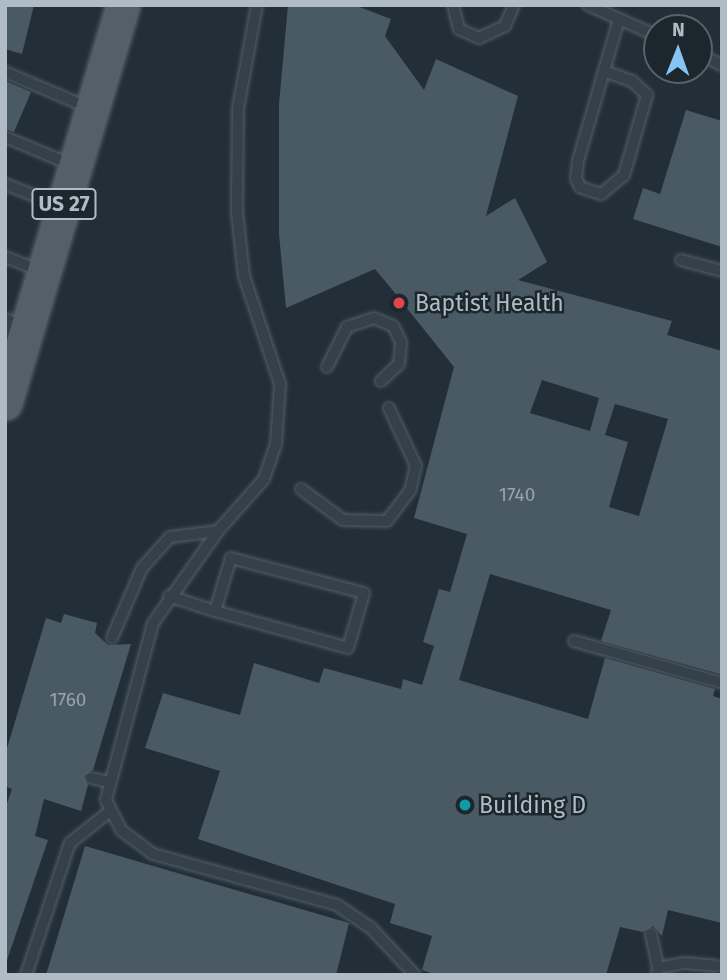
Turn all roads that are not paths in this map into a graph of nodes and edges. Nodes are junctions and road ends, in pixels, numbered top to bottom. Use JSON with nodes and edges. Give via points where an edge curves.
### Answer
{"nodes":[{"id":1,"x":122,"y":5,"type":"edge"},
{"id":2,"x":257,"y":5,"type":"edge"},
{"id":3,"x":453,"y":5,"type":"edge"},
{"id":4,"x":514,"y":5,"type":"edge"},
{"id":5,"x":588,"y":5,"type":"edge"},
{"id":6,"x":619,"y":19,"type":"junction"},
{"id":7,"x":643,"y":30,"type":"edge"},
{"id":8,"x":604,"y":71,"type":"junction"},
{"id":9,"x":5,"y":72,"type":"edge"},
{"id":10,"x":92,"y":109,"type":"junction"},
{"id":11,"x":5,"y":137,"type":"edge"},
{"id":12,"x":75,"y":166,"type":"junction"},
{"id":13,"x":5,"y":184,"type":"edge"},
{"id":14,"x":63,"y":207,"type":"junction"},
{"id":15,"x":5,"y":257,"type":"edge"},
{"id":16,"x":681,"y":260,"type":"dead end"},
{"id":17,"x":722,"y":271,"type":"edge"},
{"id":18,"x":43,"y":272,"type":"junction"},
{"id":19,"x":14,"y":333,"type":"edge"},
{"id":20,"x":327,"y":367,"type":"dead end"},
{"id":21,"x":381,"y":381,"type":"dead end"},
{"id":22,"x":6,"y":393,"type":"edge"},
{"id":23,"x":389,"y":408,"type":"dead end"},
{"id":24,"x":301,"y":489,"type":"dead end"},
{"id":25,"x":218,"y":531,"type":"junction"},
{"id":26,"x":169,"y":596,"type":"junction"},
{"id":27,"x":215,"y":611,"type":"junction"},
{"id":28,"x":112,"y":638,"type":"dead end"},
{"id":29,"x":574,"y":641,"type":"dead end"},
{"id":30,"x":722,"y":683,"type":"edge"},
{"id":31,"x":91,"y":778,"type":"dead end"},
{"id":32,"x":108,"y":782,"type":"junction"},
{"id":33,"x":110,"y":811,"type":"junction"},
{"id":34,"x":651,"y":934,"type":"dead end"},
{"id":35,"x":716,"y":966,"type":"dead end"},
{"id":36,"x":657,"y":971,"type":"edge"},
{"id":37,"x":26,"y":975,"type":"edge"},
{"id":38,"x":415,"y":975,"type":"edge"}],
"edges":[{"from":1,"to":10,"type":"main road","number":"US 27"},
{"from":2,"to":25,"type":"lane","via":[[238,109],[237,212],[244,276],[280,384],[278,420],[264,479]]},
{"from":3,"to":4,"type":"lane","via":[[459,29],[479,38],[505,26]]},
{"from":5,"to":6,"type":"lane"},
{"from":6,"to":7,"type":"lane"},
{"from":6,"to":8,"type":"lane"},
{"from":8,"to":8,"type":"lane","via":[[576,178],[580,187],[601,194],[624,175],[647,95],[632,81]]},
{"from":9,"to":10,"type":"lane"},
{"from":10,"to":12,"type":"main road","number":"US 27"},
{"from":11,"to":12,"type":"lane"},
{"from":12,"to":14,"type":"main road","number":"US 27"},
{"from":13,"to":14,"type":"lane"},
{"from":14,"to":18,"type":"main road","number":"US 27"},
{"from":15,"to":18,"type":"lane"},
{"from":16,"to":17,"type":"lane"},
{"from":18,"to":19,"type":"main road","number":"US 27"},
{"from":19,"to":22,"type":"main road","number":"US 27"},
{"from":20,"to":21,"type":"lane","via":[[346,327],[374,318],[394,326],[401,342],[399,364]]},
{"from":23,"to":24,"type":"lane","via":[[416,466],[410,491],[387,521],[343,520]]},
{"from":25,"to":26,"type":"lane"},
{"from":25,"to":28,"type":"lane","via":[[170,537],[142,568]]},
{"from":26,"to":27,"type":"lane"},
{"from":26,"to":32,"type":"lane","via":[[153,623]]},
{"from":27,"to":27,"type":"lane","via":[[348,648],[364,593],[231,558]]},
{"from":29,"to":30,"type":"lane"},
{"from":31,"to":32,"type":"lane"},
{"from":32,"to":33,"type":"lane"},
{"from":33,"to":37,"type":"lane","via":[[70,843]]},
{"from":33,"to":38,"type":"lane","via":[[121,830],[153,854],[337,905],[371,928]]},
{"from":34,"to":36,"type":"lane"},
{"from":35,"to":36,"type":"lane"}]}
